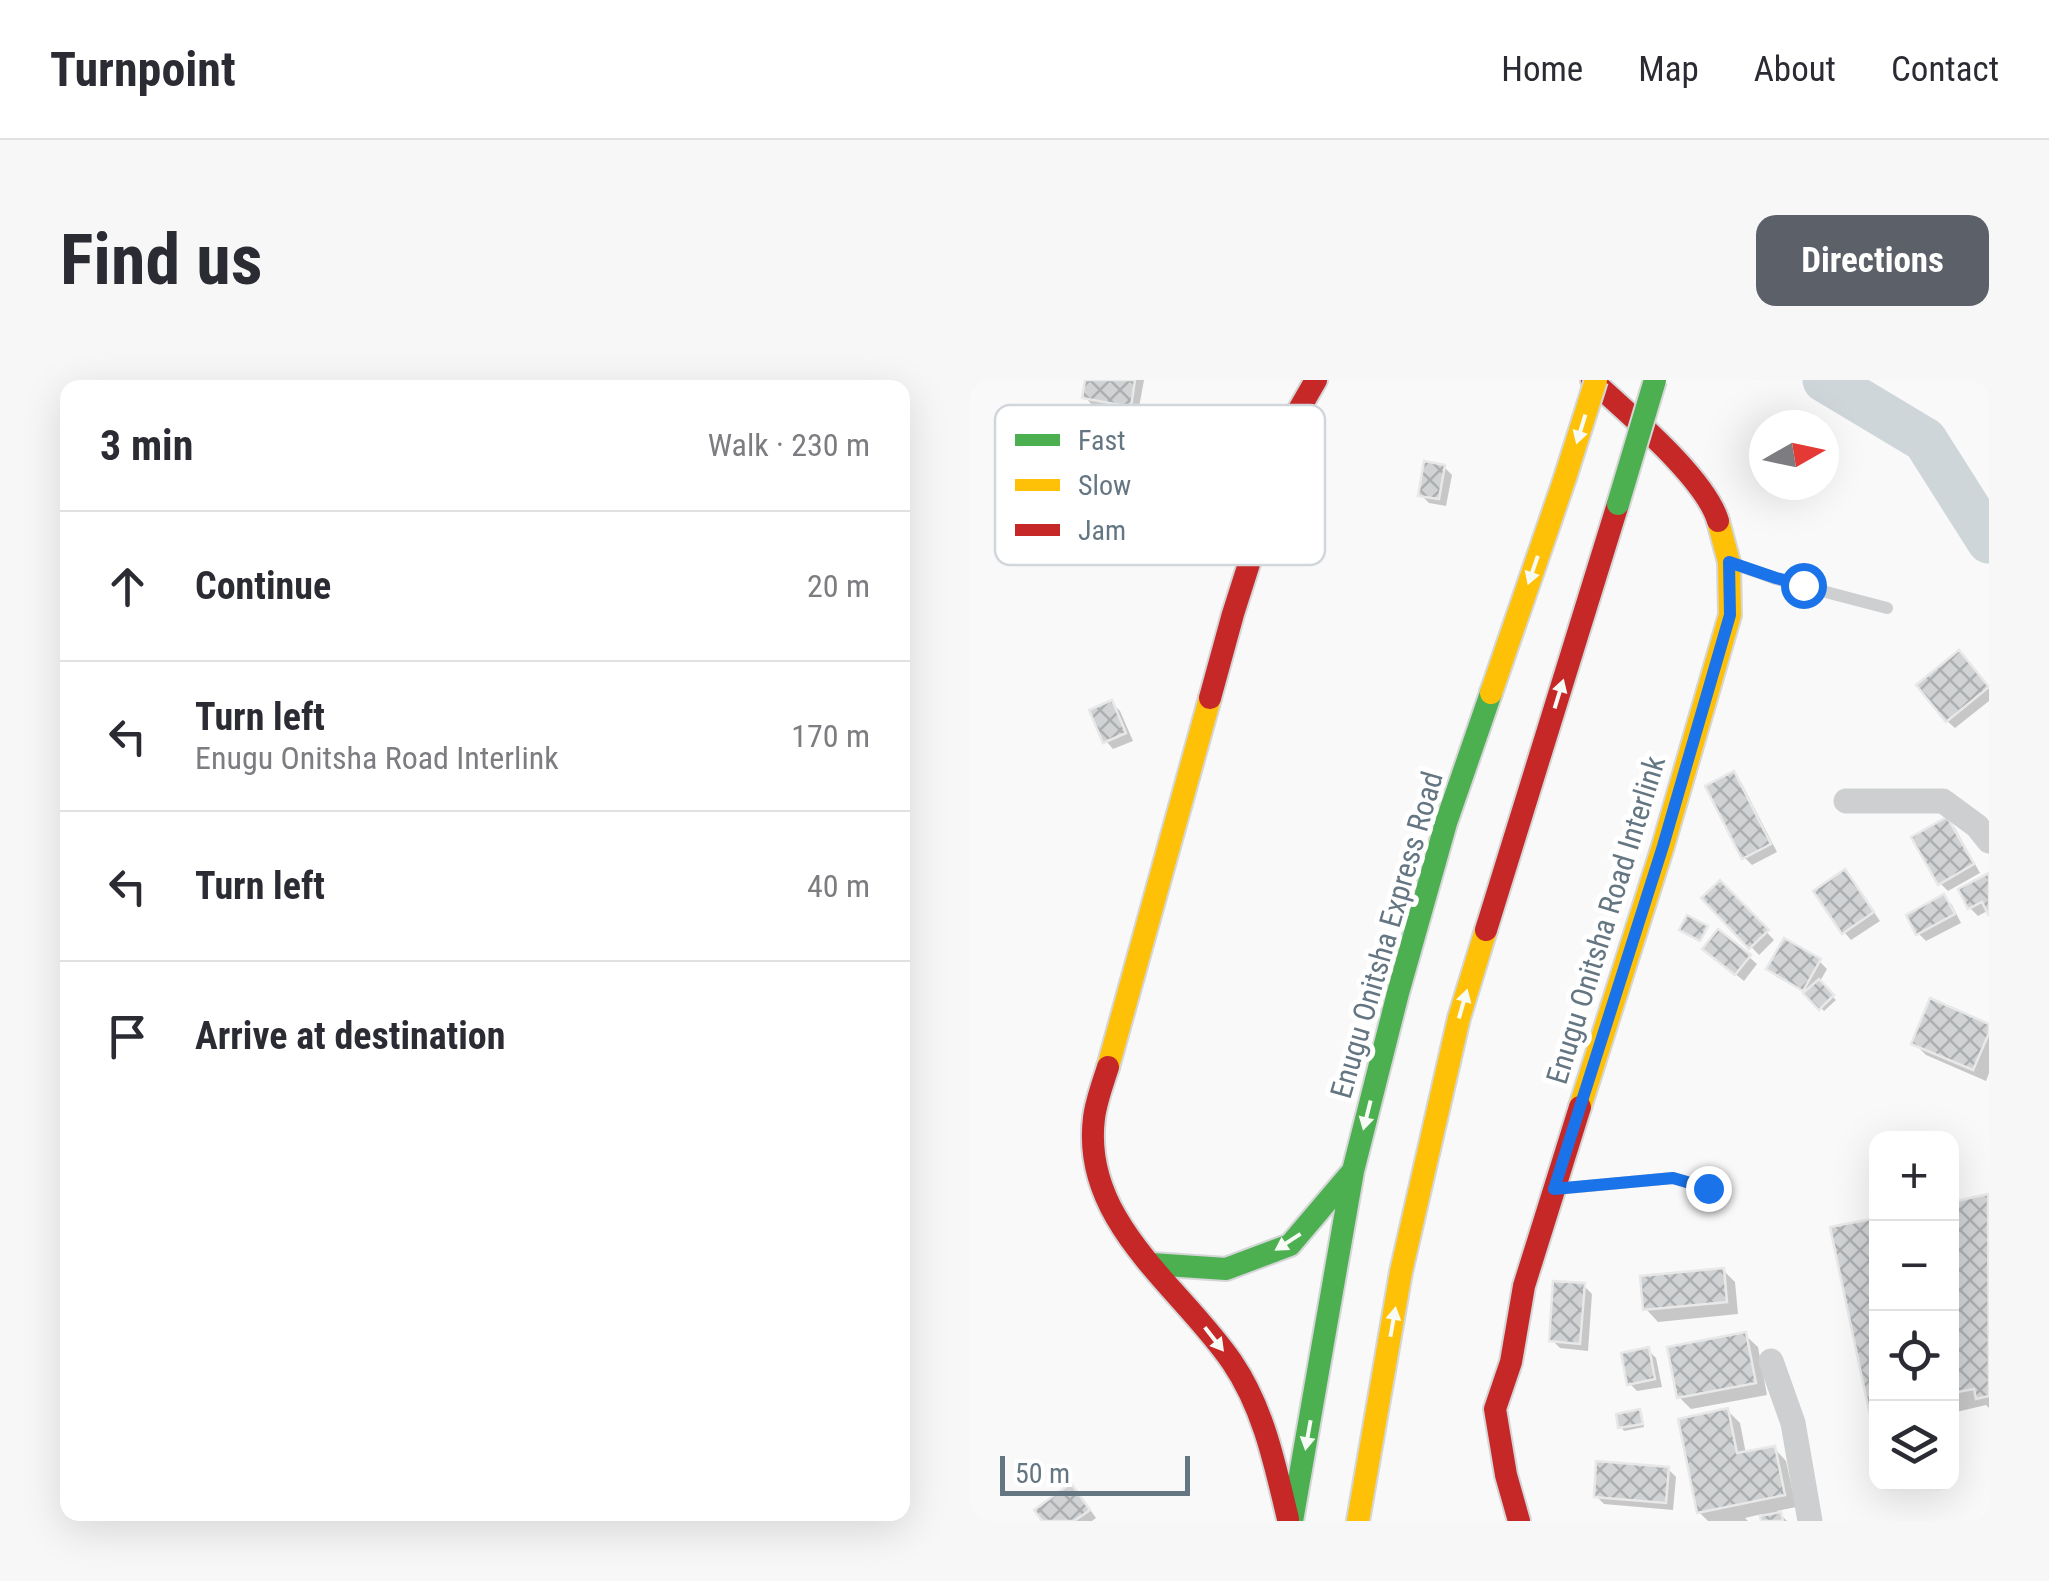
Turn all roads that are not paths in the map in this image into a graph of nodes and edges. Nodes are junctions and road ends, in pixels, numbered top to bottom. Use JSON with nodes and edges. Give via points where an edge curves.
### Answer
{"nodes":[{"id":1,"x":1316,"y":380,"type":"edge"},
{"id":2,"x":1594,"y":380,"type":"edge"},
{"id":3,"x":1655,"y":380,"type":"edge"},
{"id":4,"x":1302,"y":405,"type":"edge"},
{"id":5,"x":1729,"y":562,"type":"junction"},
{"id":6,"x":1249,"y":565,"type":"edge"},
{"id":7,"x":1887,"y":608,"type":"dead end"},
{"id":8,"x":1846,"y":800,"type":"dead end"},
{"id":9,"x":1989,"y":841,"type":"edge"},
{"id":10,"x":1353,"y":1171,"type":"junction"},
{"id":11,"x":1708,"y":1188,"type":"dead end"},
{"id":12,"x":1554,"y":1189,"type":"junction"},
{"id":13,"x":1151,"y":1264,"type":"junction"},
{"id":14,"x":1771,"y":1360,"type":"dead end"},
{"id":15,"x":1290,"y":1521,"type":"edge"},
{"id":16,"x":1358,"y":1521,"type":"edge"},
{"id":17,"x":1518,"y":1521,"type":"edge"},
{"id":18,"x":1810,"y":1521,"type":"edge"}],
"edges":[{"from":1,"to":4,"type":"main road"},
{"from":2,"to":5,"type":"main road","name":"Enugu Onitsha Road Interlink","via":[[1674,457],[1714,508]]},
{"from":2,"to":10,"type":"main road","name":"Enugu Onitsha Express Road","one_way":true,"bridge":true,"via":[[1446,823]]},
{"from":16,"to":3,"type":"main road","one_way":true,"bridge":true,"via":[[1402,1272],[1459,1018]]},
{"from":5,"to":7,"type":"lane"},
{"from":5,"to":12,"type":"main road","name":"Enugu Onitsha Road Interlink","via":[[1730,615]]},
{"from":6,"to":13,"type":"main road","via":[[1094,1117],[1094,1157],[1104,1195]]},
{"from":8,"to":9,"type":"street","via":[[1943,801]]},
{"from":10,"to":13,"type":"main road","one_way":true,"via":[[1290,1245],[1226,1269]]},
{"from":10,"to":15,"type":"main road","name":"Enugu Onitsha Express Road","one_way":true},
{"from":11,"to":12,"type":"lane","via":[[1673,1178]]},
{"from":12,"to":17,"type":"main road","name":"Enugu Onitsha Road Interlink","via":[[1495,1408]]},
{"from":13,"to":15,"type":"main road","one_way":true,"via":[[1251,1394]]},
{"from":14,"to":18,"type":"street","via":[[1793,1423]]}]}
